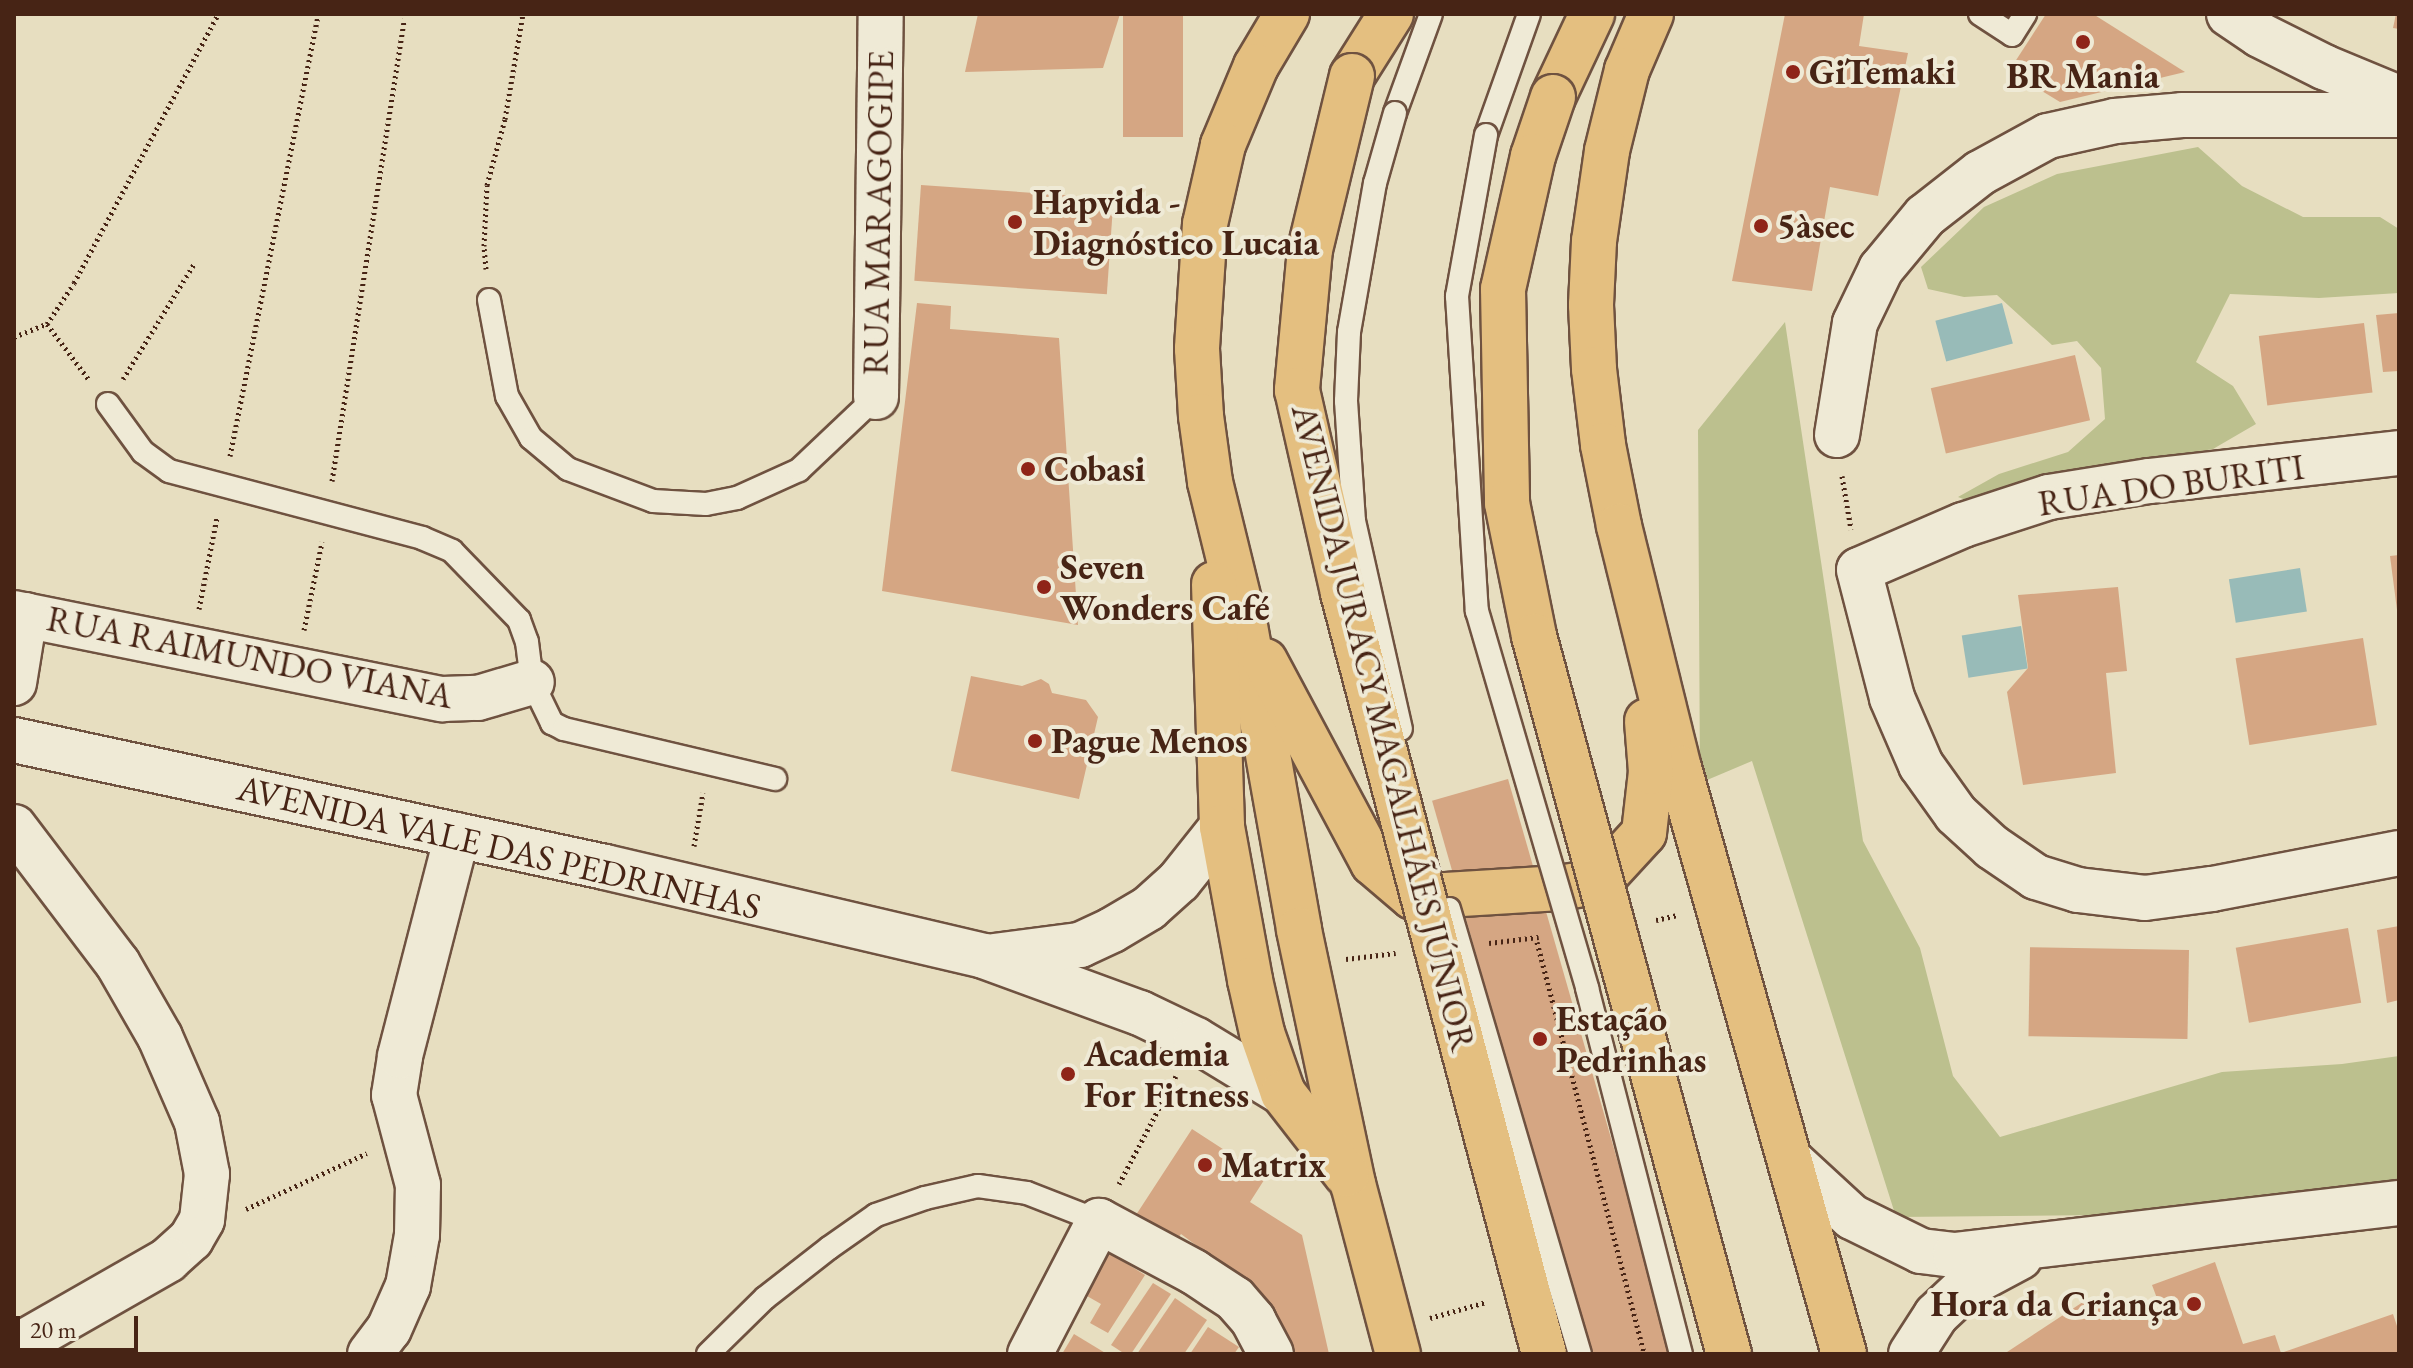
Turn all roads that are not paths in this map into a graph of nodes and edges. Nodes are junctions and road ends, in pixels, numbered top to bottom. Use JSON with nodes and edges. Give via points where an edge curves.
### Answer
{"nodes":[{"id":1,"x":881,"y":14,"type":"edge"},
{"id":2,"x":1287,"y":14,"type":"edge"},
{"id":3,"x":1391,"y":14,"type":"edge"},
{"id":4,"x":1431,"y":14,"type":"edge"},
{"id":5,"x":1529,"y":14,"type":"edge"},
{"id":6,"x":1592,"y":14,"type":"edge"},
{"id":7,"x":1651,"y":14,"type":"edge"},
{"id":8,"x":1980,"y":14,"type":"edge"},
{"id":9,"x":2025,"y":14,"type":"edge"},
{"id":10,"x":2229,"y":14,"type":"edge"},
{"id":11,"x":2399,"y":98,"type":"edge"},
{"id":12,"x":2399,"y":115,"type":"edge"},
{"id":13,"x":489,"y":300,"type":"road end"},
{"id":14,"x":876,"y":397,"type":"joint"},
{"id":15,"x":108,"y":404,"type":"road end"},
{"id":16,"x":1837,"y":435,"type":"road end"},
{"id":17,"x":2399,"y":453,"type":"edge"},
{"id":18,"x":1210,"y":482,"type":"junction"},
{"id":19,"x":1637,"y":598,"type":"junction"},
{"id":20,"x":20,"y":614,"type":"edge"},
{"id":21,"x":1244,"y":620,"type":"junction"},
{"id":22,"x":532,"y":682,"type":"junction"},
{"id":23,"x":14,"y":683,"type":"edge"},
{"id":24,"x":14,"y":740,"type":"edge"},
{"id":25,"x":775,"y":779,"type":"dead end"},
{"id":26,"x":14,"y":827,"type":"edge"},
{"id":27,"x":1222,"y":827,"type":"junction"},
{"id":28,"x":457,"y":835,"type":"junction"},
{"id":29,"x":2399,"y":853,"type":"edge"},
{"id":30,"x":984,"y":956,"type":"junction"},
{"id":31,"x":1283,"y":1093,"type":"junction"},
{"id":32,"x":1791,"y":1161,"type":"junction"},
{"id":33,"x":1353,"y":1184,"type":"junction"},
{"id":34,"x":2399,"y":1203,"type":"edge"},
{"id":35,"x":1099,"y":1221,"type":"junction"},
{"id":36,"x":2038,"y":1247,"type":"junction"},
{"id":37,"x":1408,"y":1338,"type":"edge"},
{"id":38,"x":14,"y":1348,"type":"edge"},
{"id":39,"x":370,"y":1354,"type":"edge"},
{"id":40,"x":708,"y":1354,"type":"edge"},
{"id":41,"x":1030,"y":1354,"type":"edge"},
{"id":42,"x":1271,"y":1354,"type":"edge"},
{"id":43,"x":1544,"y":1354,"type":"edge"},
{"id":44,"x":1580,"y":1354,"type":"edge"},
{"id":45,"x":1681,"y":1354,"type":"edge"},
{"id":46,"x":1729,"y":1354,"type":"edge"},
{"id":47,"x":1844,"y":1354,"type":"edge"},
{"id":48,"x":1911,"y":1354,"type":"edge"}],
"edges":[{"from":1,"to":14,"type":"street","name":"RUA MARAGOGIPE"},
{"from":2,"to":18,"type":"main road","via":[[1256,66],[1223,145],[1205,224],[1197,349]]},
{"from":3,"to":43,"type":"main road","name":"AVENIDA JURACY MAGALHÃES JÚNIOR","bridge":true,"via":[[1352,76],[1310,249],[1297,390],[1343,593]]},
{"from":4,"to":44,"type":"lane","bridge":true,"via":[[1375,183],[1349,332],[1346,401],[1354,521],[1422,815]]},
{"from":5,"to":45,"type":"lane","bridge":true,"via":[[1486,135],[1457,296],[1477,611],[1587,988]]},
{"from":6,"to":46,"type":"main road","bridge":true,"via":[[1553,97],[1533,156],[1503,289],[1507,503],[1542,663]]},
{"from":7,"to":19,"type":"main road","via":[[1627,70],[1607,151],[1591,305],[1603,445]]},
{"from":8,"to":9,"type":"lane","via":[[2012,35]]},
{"from":10,"to":11,"type":"street","via":[[2324,67]]},
{"from":12,"to":16,"type":"street","via":[[2182,115],[2115,121],[2048,136],[1980,173],[1925,216],[1881,269],[1855,323]]},
{"from":13,"to":14,"type":"lane","name":"RUA MARAGOGIPE","via":[[507,396],[531,438],[568,469],[653,501],[706,504],[737,498],[799,470]]},
{"from":15,"to":22,"type":"lane","via":[[143,452],[169,471],[422,538],[452,551],[519,620]]},
{"from":17,"to":29,"type":"street","name":"RUA DO BURITI","via":[[2049,497],[1963,525],[1859,570],[1892,698],[1921,765],[1956,814],[2036,877],[2078,890],[2145,898]]},
{"from":18,"to":21,"type":"main road"},
{"from":18,"to":27,"type":"main road"},
{"from":19,"to":21,"type":"main road","via":[[1651,772],[1644,833],[1600,881],[1486,894],[1413,897],[1373,863]]},
{"from":19,"to":32,"type":"main road","via":[[1679,768]]},
{"from":20,"to":22,"type":"street","name":"RUA RAIMUNDO VIANA","via":[[442,699],[478,698]]},
{"from":20,"to":23,"type":"street"},
{"from":21,"to":33,"type":"main road","via":[[1299,930]]},
{"from":22,"to":25,"type":"lane","via":[[552,723],[564,729]]},
{"from":24,"to":28,"type":"street","name":"AVENIDA VALE DAS PEDRINHAS"},
{"from":26,"to":38,"type":"street","via":[[118,964],[160,1037],[197,1122],[207,1174],[202,1220],[168,1260]]},
{"from":27,"to":30,"type":"street","name":"AVENIDA VALE DAS PEDRINHAS","via":[[1179,881],[1149,908],[1112,930],[1080,945]]},
{"from":27,"to":31,"type":"main road","via":[[1253,993]]},
{"from":28,"to":30,"type":"street","name":"AVENIDA VALE DAS PEDRINHAS"},
{"from":28,"to":39,"type":"street","via":[[394,1095],[418,1185],[417,1235],[408,1286],[389,1329]]},
{"from":30,"to":31,"type":"street","name":"AVENIDA VALE DAS PEDRINHAS","via":[[1140,1013]]},
{"from":31,"to":33,"type":"main road"},
{"from":32,"to":36,"type":"street","via":[[1852,1217],[1921,1251],[1955,1255]]},
{"from":32,"to":47,"type":"main road"},
{"from":33,"to":37,"type":"main road"},
{"from":34,"to":36,"type":"street"},
{"from":35,"to":40,"type":"lane","via":[[1027,1193],[978,1186],[925,1198],[876,1215],[829,1248],[765,1298]]},
{"from":35,"to":41,"type":"street"},
{"from":35,"to":42,"type":"street","via":[[1235,1299]]},
{"from":36,"to":48,"type":"street","via":[[1968,1285],[1936,1315]]}]}
